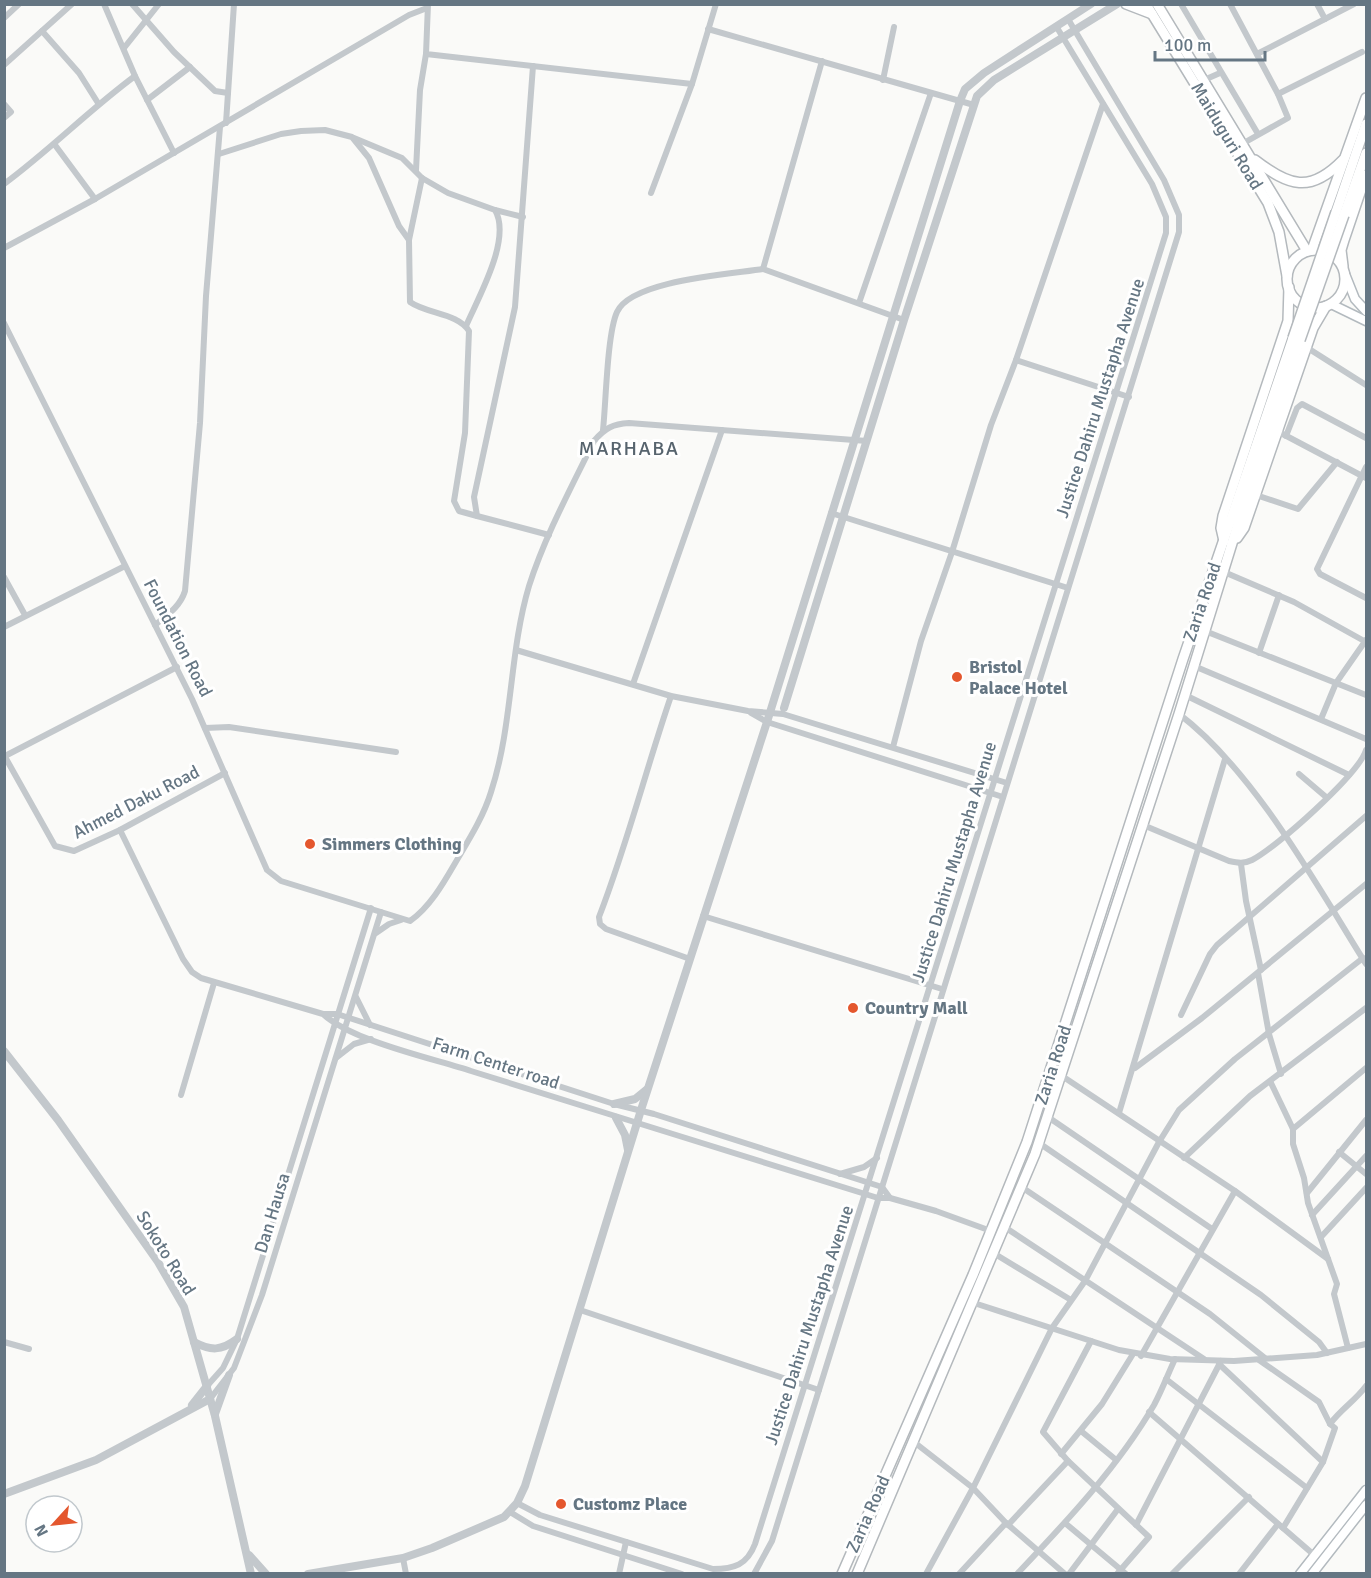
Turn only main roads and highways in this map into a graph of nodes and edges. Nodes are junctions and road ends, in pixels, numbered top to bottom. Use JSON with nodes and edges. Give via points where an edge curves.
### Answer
{"nodes":[{"id":1,"x":1126,"y":4,"type":"edge"},
{"id":2,"x":1146,"y":4,"type":"edge"},
{"id":3,"x":1157,"y":4,"type":"edge"},
{"id":4,"x":1152,"y":14,"type":"junction"},
{"id":5,"x":1366,"y":98,"type":"edge"},
{"id":6,"x":1366,"y":124,"type":"edge"},
{"id":7,"x":1366,"y":153,"type":"edge"},
{"id":8,"x":1251,"y":157,"type":"junction"},
{"id":9,"x":1345,"y":158,"type":"junction"},
{"id":10,"x":1366,"y":175,"type":"edge"},
{"id":11,"x":1340,"y":214,"type":"junction"},
{"id":12,"x":1310,"y":250,"type":"junction"},
{"id":13,"x":1344,"y":271,"type":"junction"},
{"id":14,"x":1287,"y":276,"type":"junction"},
{"id":15,"x":1289,"y":287,"type":"junction"},
{"id":16,"x":1328,"y":305,"type":"junction"},
{"id":17,"x":1366,"y":311,"type":"edge"},
{"id":18,"x":1366,"y":321,"type":"edge"},
{"id":19,"x":1300,"y":342,"type":"junction"},
{"id":20,"x":1228,"y":543,"type":"junction"},
{"id":21,"x":1366,"y":1490,"type":"edge"},
{"id":22,"x":1366,"y":1505,"type":"edge"},
{"id":23,"x":842,"y":1574,"type":"edge"},
{"id":24,"x":857,"y":1574,"type":"edge"},
{"id":25,"x":1300,"y":1574,"type":"edge"},
{"id":26,"x":1312,"y":1574,"type":"edge"}],
"edges":[{"from":1,"to":4,"type":"highway"},
{"from":2,"to":4,"type":"highway","name":"Maiduguri Road"},
{"from":3,"to":8,"type":"highway","name":"Maiduguri Road"},
{"from":4,"to":14,"type":"highway","name":"Maiduguri Road","via":[[1268,203],[1280,232]]},
{"from":5,"to":9,"type":"highway"},
{"from":6,"to":11,"type":"highway"},
{"from":7,"to":11,"type":"highway"},
{"from":8,"to":9,"type":"highway","via":[[1286,181],[1302,183],[1327,176]]},
{"from":8,"to":12,"type":"highway","name":"Maiduguri Road"},
{"from":9,"to":12,"type":"highway"},
{"from":10,"to":13,"type":"highway","via":[[1341,250]]},
{"from":11,"to":19,"type":"highway","bridge":true},
{"from":12,"to":13,"type":"highway","via":[[1328,252]]},
{"from":12,"to":14,"type":"highway","via":[[1294,260]]},
{"from":13,"to":16,"type":"highway","via":[[1343,291]]},
{"from":13,"to":17,"type":"main road","via":[[1355,299]]},
{"from":14,"to":15,"type":"highway"},
{"from":15,"to":16,"type":"highway","via":[[1299,302],[1308,307]]},
{"from":15,"to":20,"type":"highway","name":"Zaria Road","via":[[1288,321],[1223,516],[1221,528]]},
{"from":16,"to":18,"type":"main road"},
{"from":16,"to":19,"type":"highway","name":"Zaria Road"},
{"from":19,"to":20,"type":"highway","name":"Zaria Road"},
{"from":19,"to":20,"type":"highway","name":"Zaria Road","via":[[1282,434],[1244,528]]},
{"from":20,"to":23,"type":"highway","name":"Zaria Road","via":[[1182,659],[1027,1142]]},
{"from":20,"to":24,"type":"highway","name":"Zaria Road","via":[[1224,572],[1179,714],[1023,1188]]},
{"from":21,"to":25,"type":"main road"},
{"from":22,"to":26,"type":"main road"}]}
